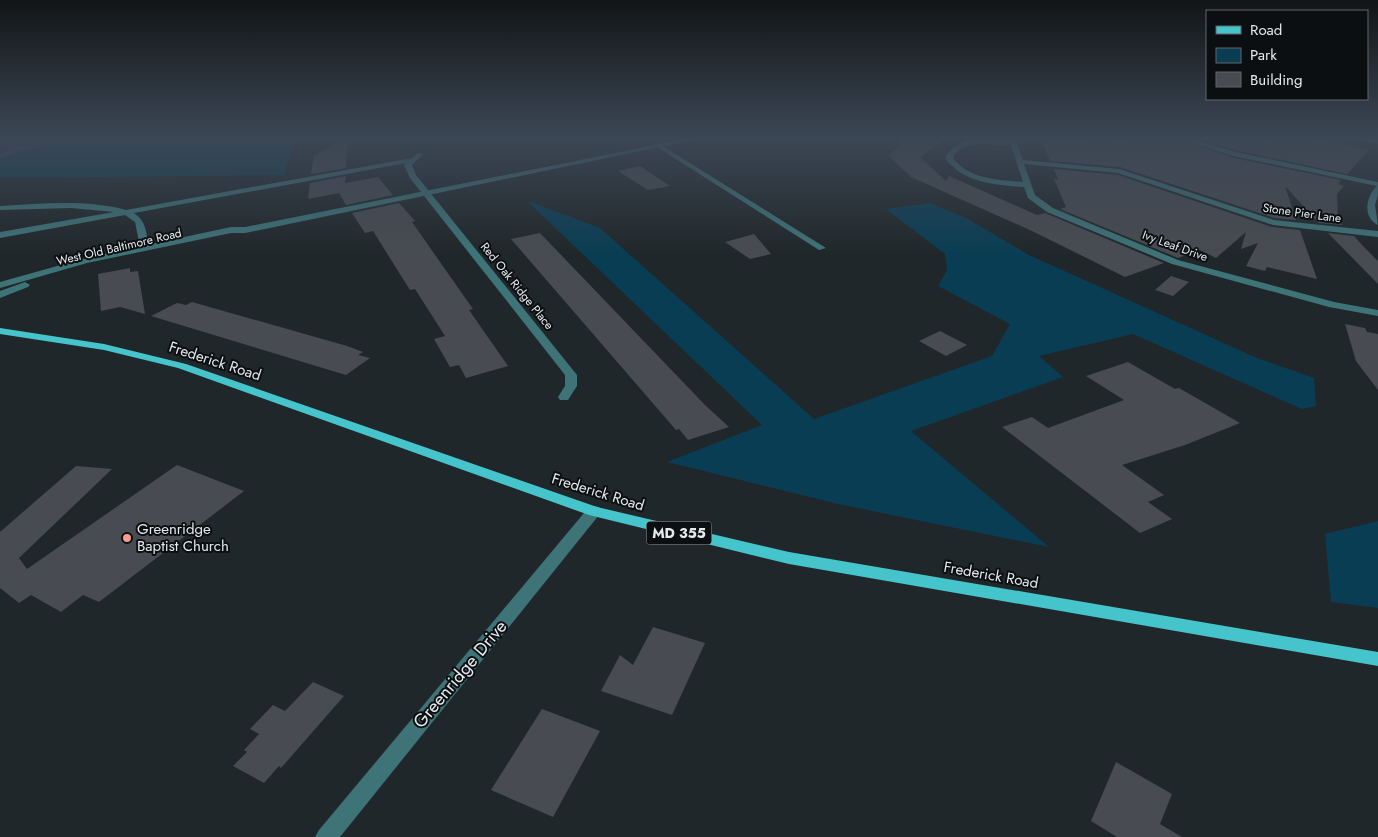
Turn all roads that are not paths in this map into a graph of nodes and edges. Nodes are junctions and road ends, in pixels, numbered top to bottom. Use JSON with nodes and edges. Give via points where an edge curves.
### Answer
{"nodes":[{"id":1,"x":318,"y":177,"type":"edge"},
{"id":2,"x":415,"y":177,"type":"edge"},
{"id":3,"x":506,"y":177,"type":"edge"},
{"id":4,"x":709,"y":177,"type":"edge"},
{"id":5,"x":980,"y":177,"type":"edge"},
{"id":6,"x":1024,"y":177,"type":"edge"},
{"id":7,"x":1137,"y":177,"type":"edge"},
{"id":8,"x":1338,"y":177,"type":"edge"},
{"id":9,"x":1026,"y":184,"type":"junction"},
{"id":10,"x":1378,"y":186,"type":"edge"},
{"id":11,"x":428,"y":193,"type":"junction"},
{"id":12,"x":0,"y":208,"type":"edge"},
{"id":13,"x":125,"y":212,"type":"junction"},
{"id":14,"x":1378,"y":222,"type":"edge"},
{"id":15,"x":245,"y":230,"type":"junction"},
{"id":16,"x":1378,"y":234,"type":"edge"},
{"id":17,"x":0,"y":236,"type":"edge"},
{"id":18,"x":144,"y":247,"type":"junction"},
{"id":19,"x":822,"y":248,"type":"dead end"},
{"id":20,"x":0,"y":285,"type":"edge"},
{"id":21,"x":0,"y":295,"type":"edge"},
{"id":22,"x":1378,"y":313,"type":"edge"},
{"id":23,"x":0,"y":327,"type":"edge"},
{"id":24,"x":0,"y":331,"type":"edge"},
{"id":25,"x":42,"y":336,"type":"junction"},
{"id":26,"x":564,"y":397,"type":"dead end"},
{"id":27,"x":594,"y":511,"type":"junction"},
{"id":28,"x":1378,"y":659,"type":"edge"},
{"id":29,"x":326,"y":837,"type":"edge"}],
"edges":[{"from":1,"to":13,"type":"street"},
{"from":2,"to":11,"type":"street"},
{"from":3,"to":11,"type":"street","name":"West Old Baltimore Road"},
{"from":4,"to":19,"type":"street"},
{"from":5,"to":9,"type":"street","via":[[995,182]]},
{"from":6,"to":9,"type":"street","name":"Ivy Leaf Drive"},
{"from":7,"to":16,"type":"street","name":"Stone Pier Lane","via":[[1272,222]]},
{"from":8,"to":10,"type":"street"},
{"from":9,"to":22,"type":"street","name":"Ivy Leaf Drive","via":[[1031,196],[1050,210],[1175,262],[1333,305]]},
{"from":10,"to":14,"type":"street","via":[[1370,206]]},
{"from":11,"to":15,"type":"street","name":"West Old Baltimore Road"},
{"from":11,"to":26,"type":"street","name":"Red Oak Ridge Place","via":[[572,375],[571,386]]},
{"from":12,"to":13,"type":"street","via":[[90,206]]},
{"from":13,"to":17,"type":"street"},
{"from":13,"to":18,"type":"street","via":[[139,222]]},
{"from":15,"to":18,"type":"street","name":"West Old Baltimore Road"},
{"from":15,"to":21,"type":"street","name":"West Old Baltimore Road","via":[[98,263],[33,281]]},
{"from":18,"to":20,"type":"street","name":"West Old Baltimore Road","via":[[72,263]]},
{"from":23,"to":25,"type":"main road"},
{"from":24,"to":25,"type":"main road","name":"Frederick Road","number":"MD 355"},
{"from":25,"to":27,"type":"main road","name":"Frederick Road","number":"MD 355","via":[[182,366]]},
{"from":27,"to":28,"type":"main road","name":"Frederick Road","number":"MD 355","via":[[789,558]]},
{"from":27,"to":29,"type":"street","name":"Greenridge Drive"}]}
